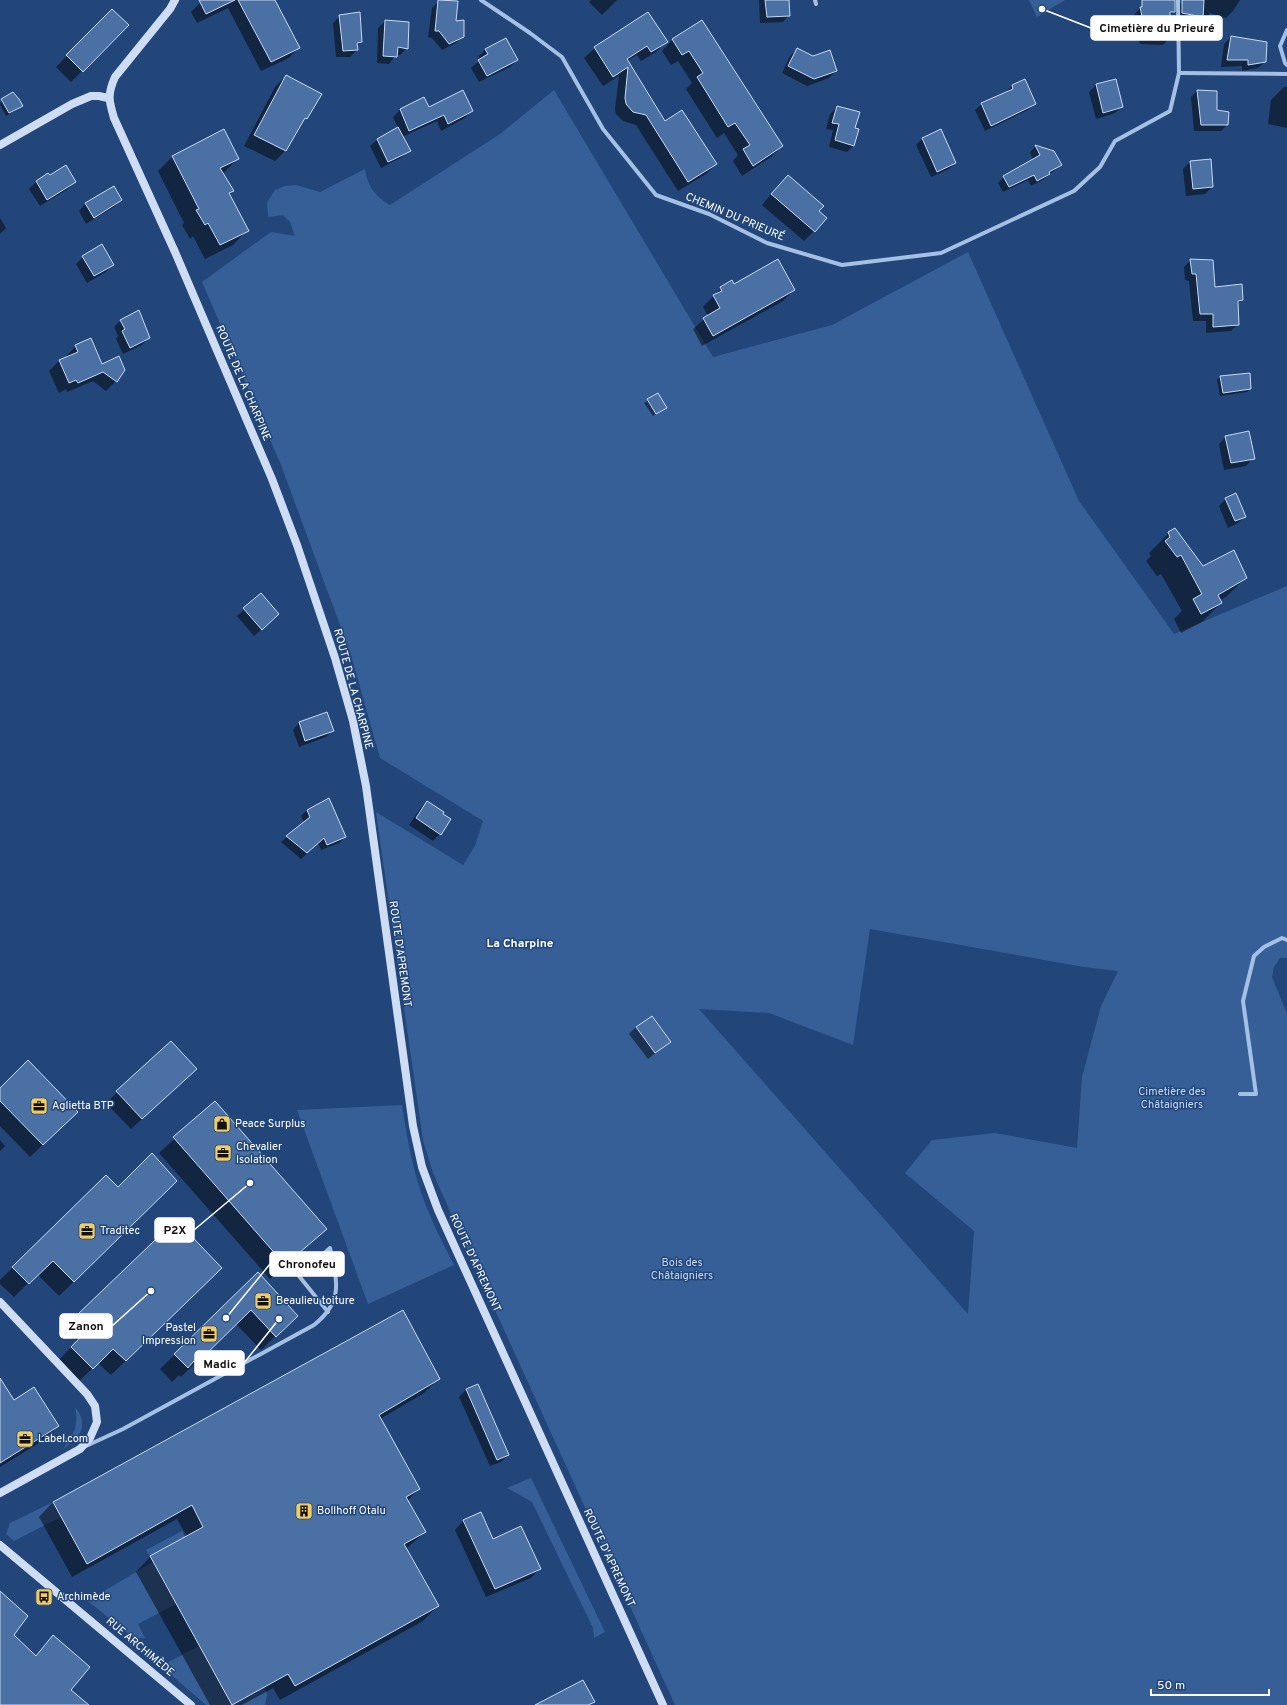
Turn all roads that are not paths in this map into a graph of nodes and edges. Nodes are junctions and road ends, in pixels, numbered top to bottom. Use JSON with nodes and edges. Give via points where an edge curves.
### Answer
{"nodes":[{"id":1,"x":175,"y":0,"type":"edge"},
{"id":2,"x":481,"y":0,"type":"edge"},
{"id":3,"x":1178,"y":0,"type":"edge"},
{"id":4,"x":1287,"y":30,"type":"edge"},
{"id":5,"x":1287,"y":65,"type":"edge"},
{"id":6,"x":1179,"y":73,"type":"junction"},
{"id":7,"x":1287,"y":74,"type":"edge"},
{"id":8,"x":108,"y":98,"type":"junction"},
{"id":9,"x":0,"y":144,"type":"edge"},
{"id":10,"x":368,"y":800,"type":"joint"},
{"id":11,"x":1287,"y":940,"type":"edge"},
{"id":12,"x":1240,"y":1094,"type":"dead end"},
{"id":13,"x":0,"y":1302,"type":"edge"},
{"id":14,"x":328,"y":1312,"type":"junction"},
{"id":15,"x":80,"y":1449,"type":"junction"},
{"id":16,"x":0,"y":1493,"type":"edge"},
{"id":17,"x":0,"y":1545,"type":"edge"},
{"id":18,"x":192,"y":1705,"type":"edge"},
{"id":19,"x":663,"y":1705,"type":"edge"}],
"edges":[{"from":1,"to":8,"type":"main road","via":[[115,77]]},
{"from":2,"to":6,"type":"street","name":"CHEMIN DU PRIEURÉ","via":[[562,57],[603,129],[656,195],[709,214],[767,243],[842,265],[941,253],[1074,191],[1100,167],[1116,141],[1170,111]]},
{"from":3,"to":6,"type":"street"},
{"from":4,"to":5,"type":"street","via":[[1280,46]]},
{"from":6,"to":7,"type":"street"},
{"from":8,"to":9,"type":"main road","via":[[91,96],[72,104]]},
{"from":8,"to":10,"type":"main road","name":"ROUTE DE LA CHARPINE","via":[[114,118],[264,460],[297,545],[353,721]]},
{"from":10,"to":19,"type":"main road","name":"ROUTE D'APREMONT","via":[[413,1126],[422,1167],[438,1210]]},
{"from":11,"to":12,"type":"street","via":[[1282,938],[1264,947],[1254,956],[1243,1001],[1256,1094]]},
{"from":13,"to":15,"type":"main road","via":[[80,1385],[95,1406],[98,1422],[96,1428]]},
{"from":14,"to":14,"type":"street","via":[[335,1299],[335,1273],[330,1248],[300,1276]]},
{"from":14,"to":15,"type":"street","via":[[314,1324],[123,1429]]},
{"from":15,"to":16,"type":"main road"},
{"from":17,"to":18,"type":"main road","name":"RUE ARCHIMÈDE"}]}
